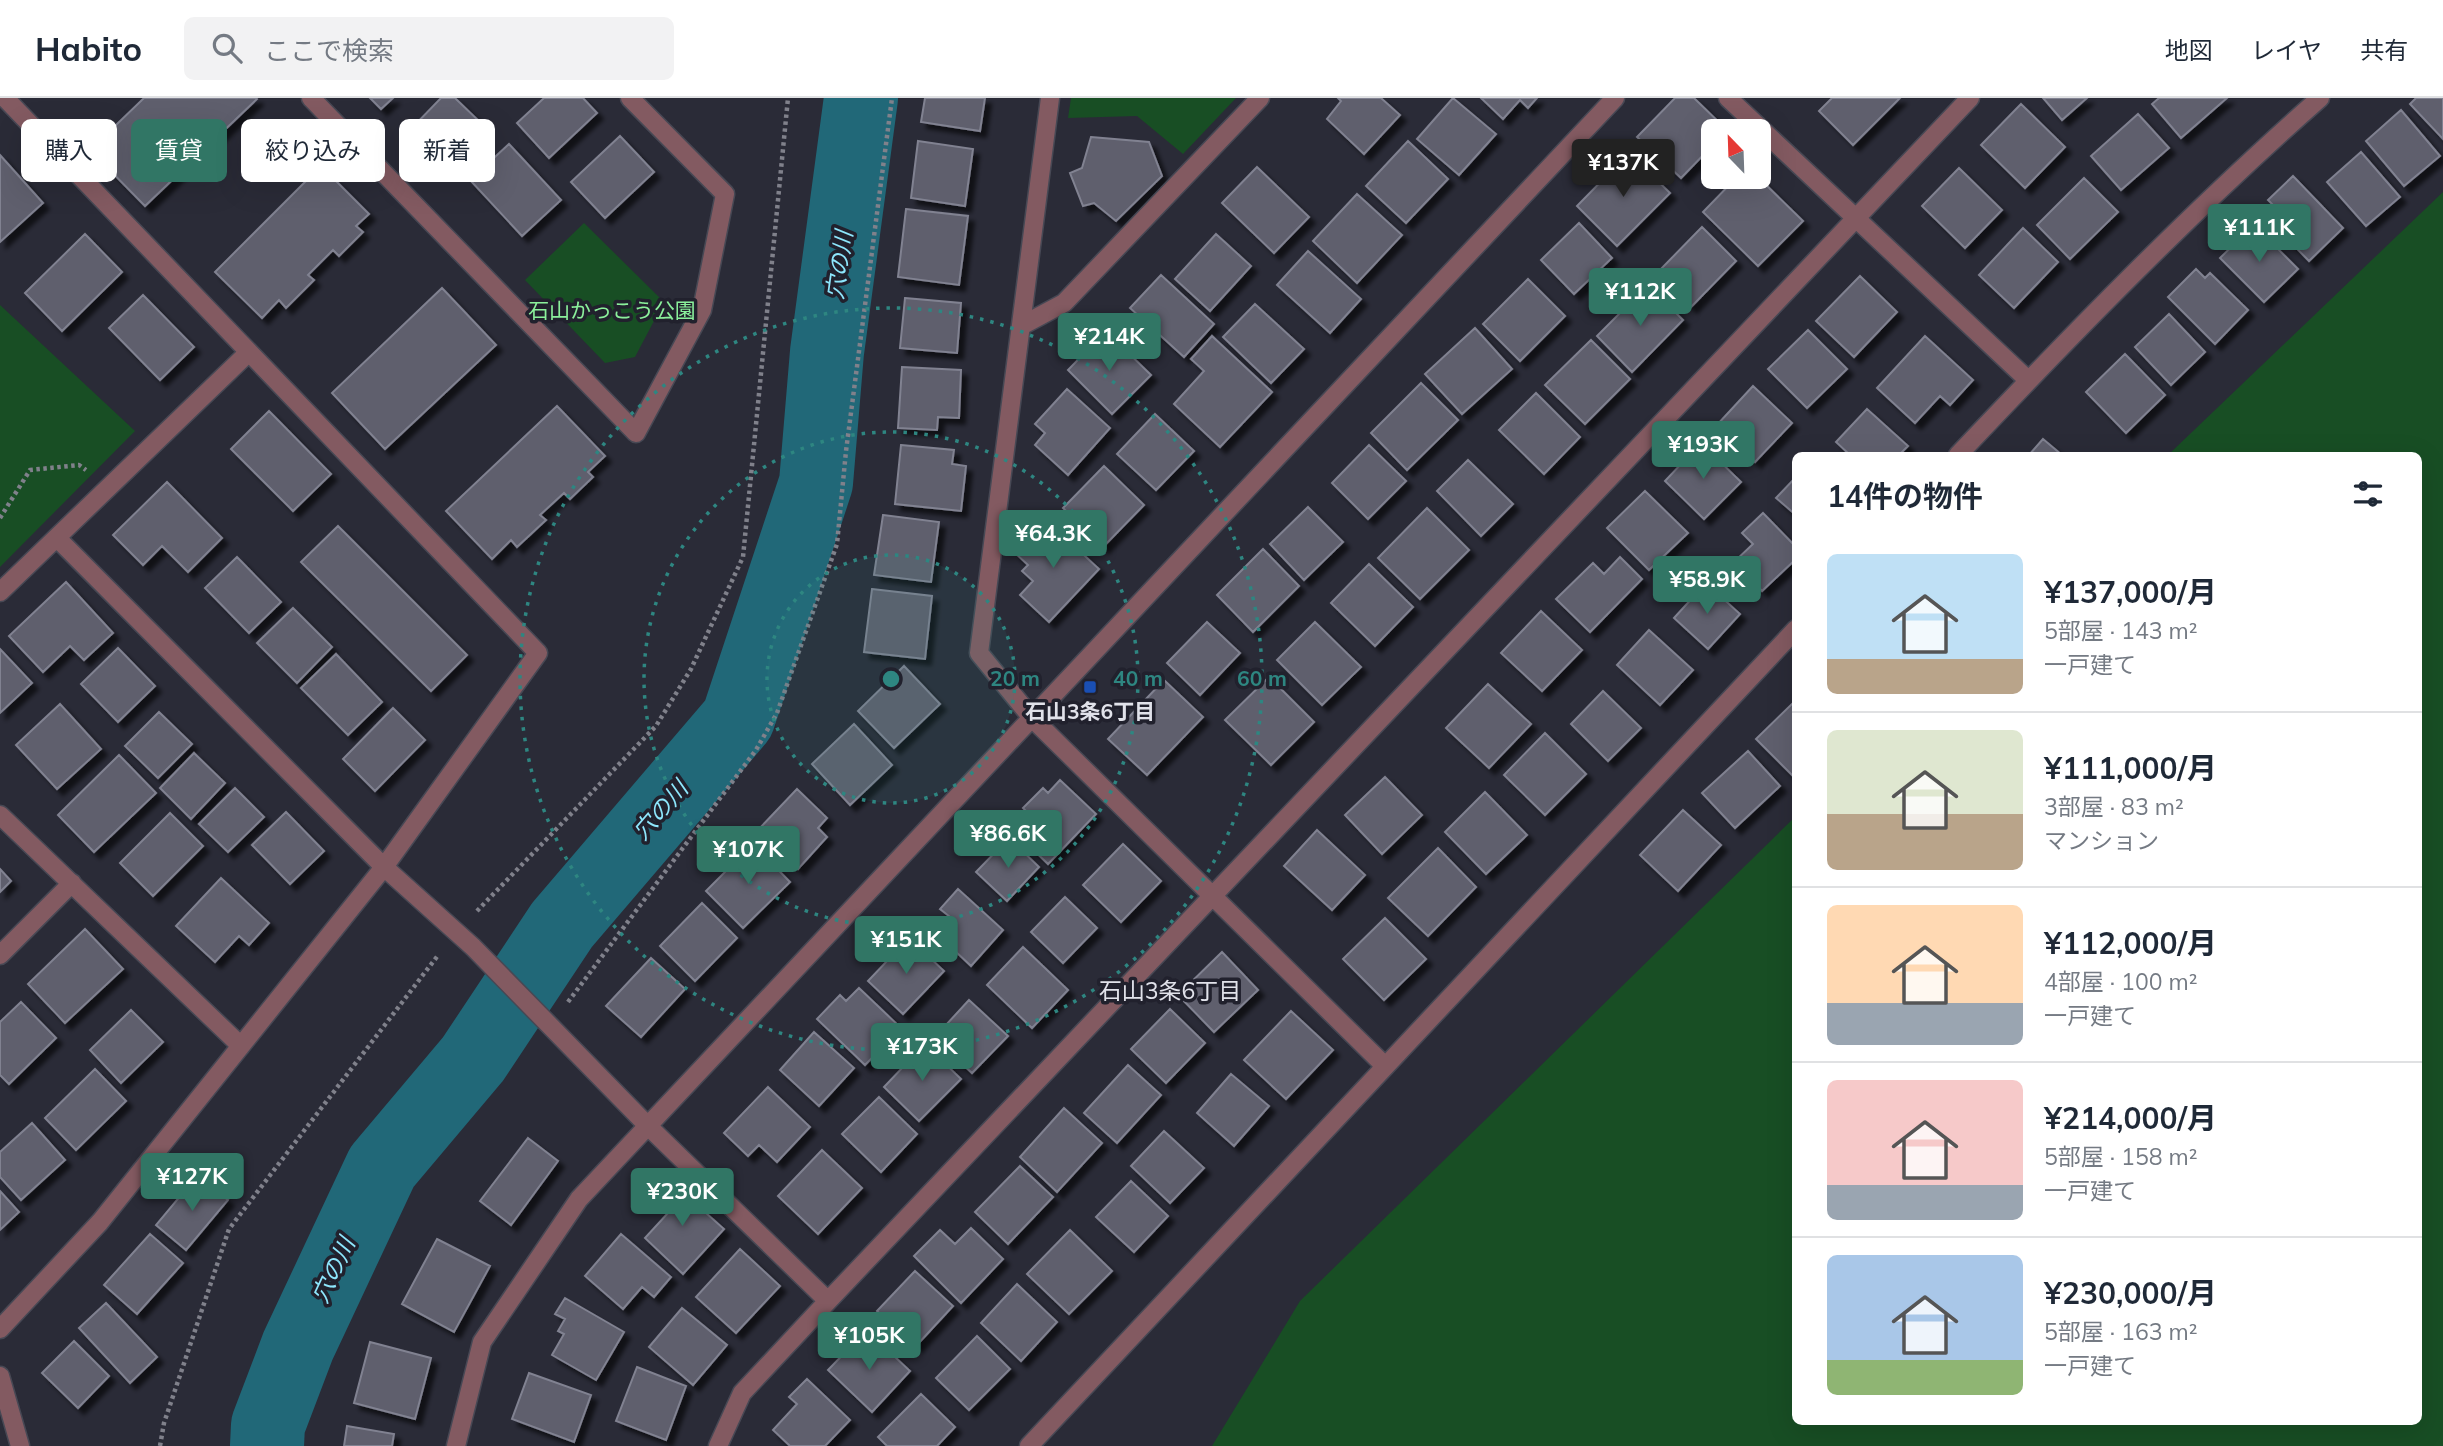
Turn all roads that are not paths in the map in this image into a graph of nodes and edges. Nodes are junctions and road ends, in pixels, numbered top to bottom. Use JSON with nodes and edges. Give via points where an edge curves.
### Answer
{"nodes":[{"id":1,"x":5,"y":98,"type":"edge"},
{"id":2,"x":311,"y":98,"type":"edge"},
{"id":3,"x":630,"y":98,"type":"edge"},
{"id":4,"x":1050,"y":98,"type":"edge"},
{"id":5,"x":1260,"y":98,"type":"edge"},
{"id":6,"x":1615,"y":98,"type":"edge"},
{"id":7,"x":1728,"y":98,"type":"edge"},
{"id":8,"x":1970,"y":98,"type":"edge"},
{"id":9,"x":2320,"y":98,"type":"edge"},
{"id":10,"x":1855,"y":219,"type":"junction"},
{"id":11,"x":1021,"y":326,"type":"junction"},
{"id":12,"x":249,"y":352,"type":"junction"},
{"id":13,"x":2028,"y":380,"type":"junction"},
{"id":14,"x":1961,"y":452,"type":"edge"},
{"id":15,"x":57,"y":538,"type":"junction"},
{"id":16,"x":0,"y":592,"type":"edge"},
{"id":17,"x":1792,"y":633,"type":"edge"},
{"id":18,"x":1032,"y":718,"type":"junction"},
{"id":19,"x":0,"y":815,"type":"edge"},
{"id":20,"x":384,"y":867,"type":"junction"},
{"id":21,"x":72,"y":883,"type":"junction"},
{"id":22,"x":1213,"y":896,"type":"junction"},
{"id":23,"x":0,"y":955,"type":"edge"},
{"id":24,"x":242,"y":1046,"type":"junction"},
{"id":25,"x":1385,"y":1066,"type":"junction"},
{"id":26,"x":648,"y":1126,"type":"junction"},
{"id":27,"x":828,"y":1301,"type":"junction"},
{"id":28,"x":0,"y":1329,"type":"edge"},
{"id":29,"x":0,"y":1376,"type":"edge"},
{"id":30,"x":20,"y":1446,"type":"edge"},
{"id":31,"x":456,"y":1446,"type":"edge"},
{"id":32,"x":718,"y":1446,"type":"edge"},
{"id":33,"x":1029,"y":1446,"type":"edge"}],
"edges":[{"from":1,"to":12,"type":"street"},
{"from":2,"to":3,"type":"street","via":[[636,433],[702,310],[725,194]]},
{"from":4,"to":11,"type":"street"},
{"from":5,"to":11,"type":"street","via":[[1064,303]]},
{"from":6,"to":18,"type":"street"},
{"from":7,"to":10,"type":"street"},
{"from":8,"to":10,"type":"street"},
{"from":9,"to":13,"type":"street","via":[[2255,155]]},
{"from":10,"to":13,"type":"street"},
{"from":10,"to":22,"type":"street"},
{"from":11,"to":18,"type":"street","via":[[979,653]]},
{"from":12,"to":15,"type":"street"},
{"from":12,"to":20,"type":"street","via":[[538,653]]},
{"from":13,"to":14,"type":"street"},
{"from":15,"to":16,"type":"street"},
{"from":15,"to":20,"type":"street"},
{"from":17,"to":25,"type":"street"},
{"from":18,"to":22,"type":"street"},
{"from":18,"to":26,"type":"street"},
{"from":19,"to":21,"type":"street"},
{"from":20,"to":24,"type":"street"},
{"from":20,"to":26,"type":"street","via":[[473,947]]},
{"from":21,"to":23,"type":"street"},
{"from":21,"to":24,"type":"street"},
{"from":22,"to":25,"type":"street"},
{"from":22,"to":27,"type":"street"},
{"from":24,"to":28,"type":"street","via":[[100,1222]]},
{"from":25,"to":33,"type":"street"},
{"from":26,"to":27,"type":"street"},
{"from":26,"to":31,"type":"street","via":[[579,1199],[482,1342]]},
{"from":27,"to":32,"type":"street","via":[[742,1394]]},
{"from":29,"to":30,"type":"street"}]}
